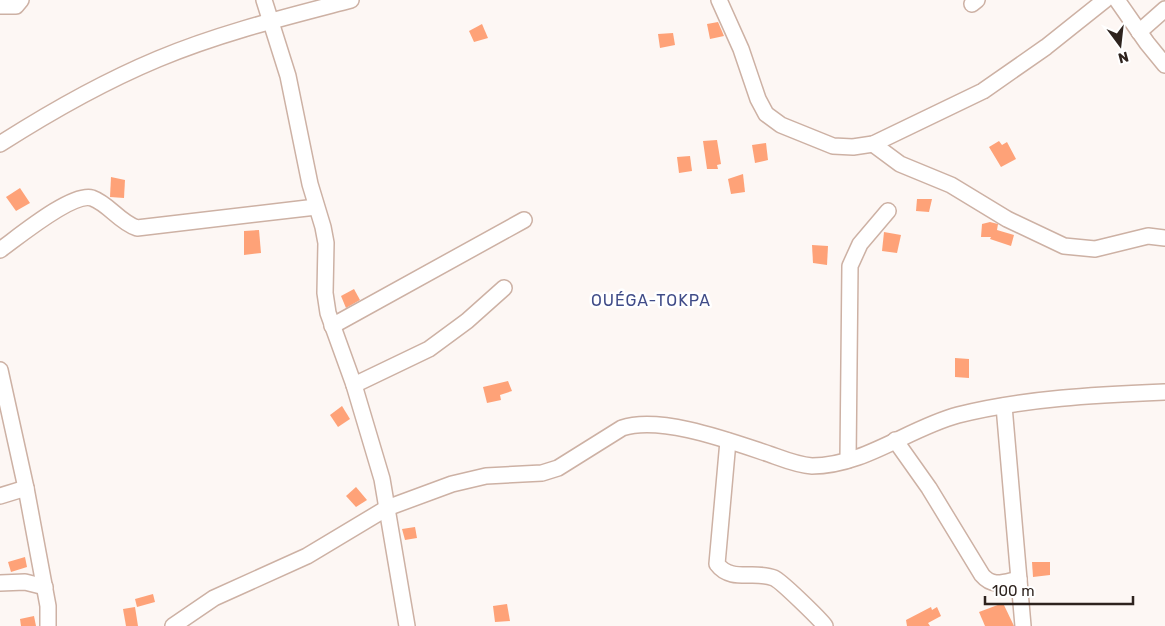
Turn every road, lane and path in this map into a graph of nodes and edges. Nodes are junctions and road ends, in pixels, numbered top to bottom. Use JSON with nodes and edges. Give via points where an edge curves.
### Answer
{"nodes":[{"id":1,"x":21,"y":0,"type":"edge"},
{"id":2,"x":264,"y":0,"type":"edge"},
{"id":3,"x":351,"y":0,"type":"edge"},
{"id":4,"x":719,"y":0,"type":"edge"},
{"id":5,"x":1105,"y":0,"type":"edge"},
{"id":6,"x":1118,"y":0,"type":"edge"},
{"id":7,"x":0,"y":6,"type":"edge"},
{"id":8,"x":1165,"y":9,"type":"edge"},
{"id":9,"x":272,"y":21,"type":"junction"},
{"id":10,"x":1139,"y":32,"type":"junction"},
{"id":11,"x":1165,"y":65,"type":"edge"},
{"id":12,"x":0,"y":144,"type":"edge"},
{"id":13,"x":873,"y":144,"type":"junction"},
{"id":14,"x":316,"y":207,"type":"junction"},
{"id":15,"x":888,"y":211,"type":"dead end"},
{"id":16,"x":524,"y":220,"type":"dead end"},
{"id":17,"x":1165,"y":238,"type":"edge"},
{"id":18,"x":0,"y":250,"type":"edge"},
{"id":19,"x":504,"y":288,"type":"dead end"},
{"id":20,"x":332,"y":326,"type":"junction"},
{"id":21,"x":0,"y":370,"type":"edge"},
{"id":22,"x":354,"y":385,"type":"junction"},
{"id":23,"x":1165,"y":392,"type":"edge"},
{"id":24,"x":1004,"y":406,"type":"junction"},
{"id":25,"x":895,"y":440,"type":"junction"},
{"id":26,"x":728,"y":441,"type":"junction"},
{"id":27,"x":848,"y":460,"type":"junction"},
{"id":28,"x":26,"y":488,"type":"junction"},
{"id":29,"x":0,"y":496,"type":"edge"},
{"id":30,"x":387,"y":508,"type":"junction"},
{"id":31,"x":1018,"y":579,"type":"junction"},
{"id":32,"x":0,"y":583,"type":"edge"},
{"id":33,"x":45,"y":587,"type":"junction"},
{"id":34,"x":48,"y":626,"type":"edge"},
{"id":35,"x":173,"y":626,"type":"edge"},
{"id":36,"x":407,"y":626,"type":"edge"},
{"id":37,"x":825,"y":626,"type":"edge"},
{"id":38,"x":1023,"y":626,"type":"edge"}],
"edges":[{"from":1,"to":7,"type":"street","via":[[16,6]]},
{"from":2,"to":9,"type":"street"},
{"from":3,"to":9,"type":"street"},
{"from":4,"to":13,"type":"street","via":[[766,114],[781,125],[833,146]]},
{"from":5,"to":13,"type":"street","via":[[1046,48],[983,91]]},
{"from":6,"to":10,"type":"street"},
{"from":8,"to":10,"type":"street"},
{"from":9,"to":12,"type":"street","via":[[157,59],[91,90]]},
{"from":9,"to":14,"type":"street","via":[[288,76]]},
{"from":10,"to":11,"type":"street"},
{"from":13,"to":17,"type":"street","via":[[900,164],[951,185],[999,215],[1064,246],[1095,249],[1148,236]]},
{"from":14,"to":18,"type":"street","via":[[137,228],[128,225],[101,203],[81,198]]},
{"from":14,"to":20,"type":"street","via":[[326,244],[325,292]]},
{"from":15,"to":27,"type":"street","via":[[860,244],[850,266]]},
{"from":16,"to":20,"type":"street"},
{"from":19,"to":22,"type":"street","via":[[429,349]]},
{"from":20,"to":22,"type":"street"},
{"from":21,"to":28,"type":"street"},
{"from":22,"to":30,"type":"street","via":[[382,479]]},
{"from":23,"to":24,"type":"street","via":[[1105,394]]},
{"from":24,"to":25,"type":"street","via":[[957,416]]},
{"from":24,"to":31,"type":"street"},
{"from":25,"to":27,"type":"street"},
{"from":25,"to":31,"type":"street","via":[[987,581],[995,584]]},
{"from":26,"to":27,"type":"street","via":[[802,465]]},
{"from":26,"to":30,"type":"street","via":[[660,424],[633,424],[558,468],[542,473],[486,476],[452,484]]},
{"from":26,"to":37,"type":"street","via":[[717,564],[723,572],[734,575],[761,574],[776,579]]},
{"from":28,"to":29,"type":"street"},
{"from":28,"to":33,"type":"street"},
{"from":30,"to":35,"type":"street","via":[[307,556],[214,598]]},
{"from":30,"to":36,"type":"street"},
{"from":31,"to":38,"type":"street"},
{"from":32,"to":33,"type":"street","via":[[25,582]]},
{"from":33,"to":34,"type":"street"}]}
